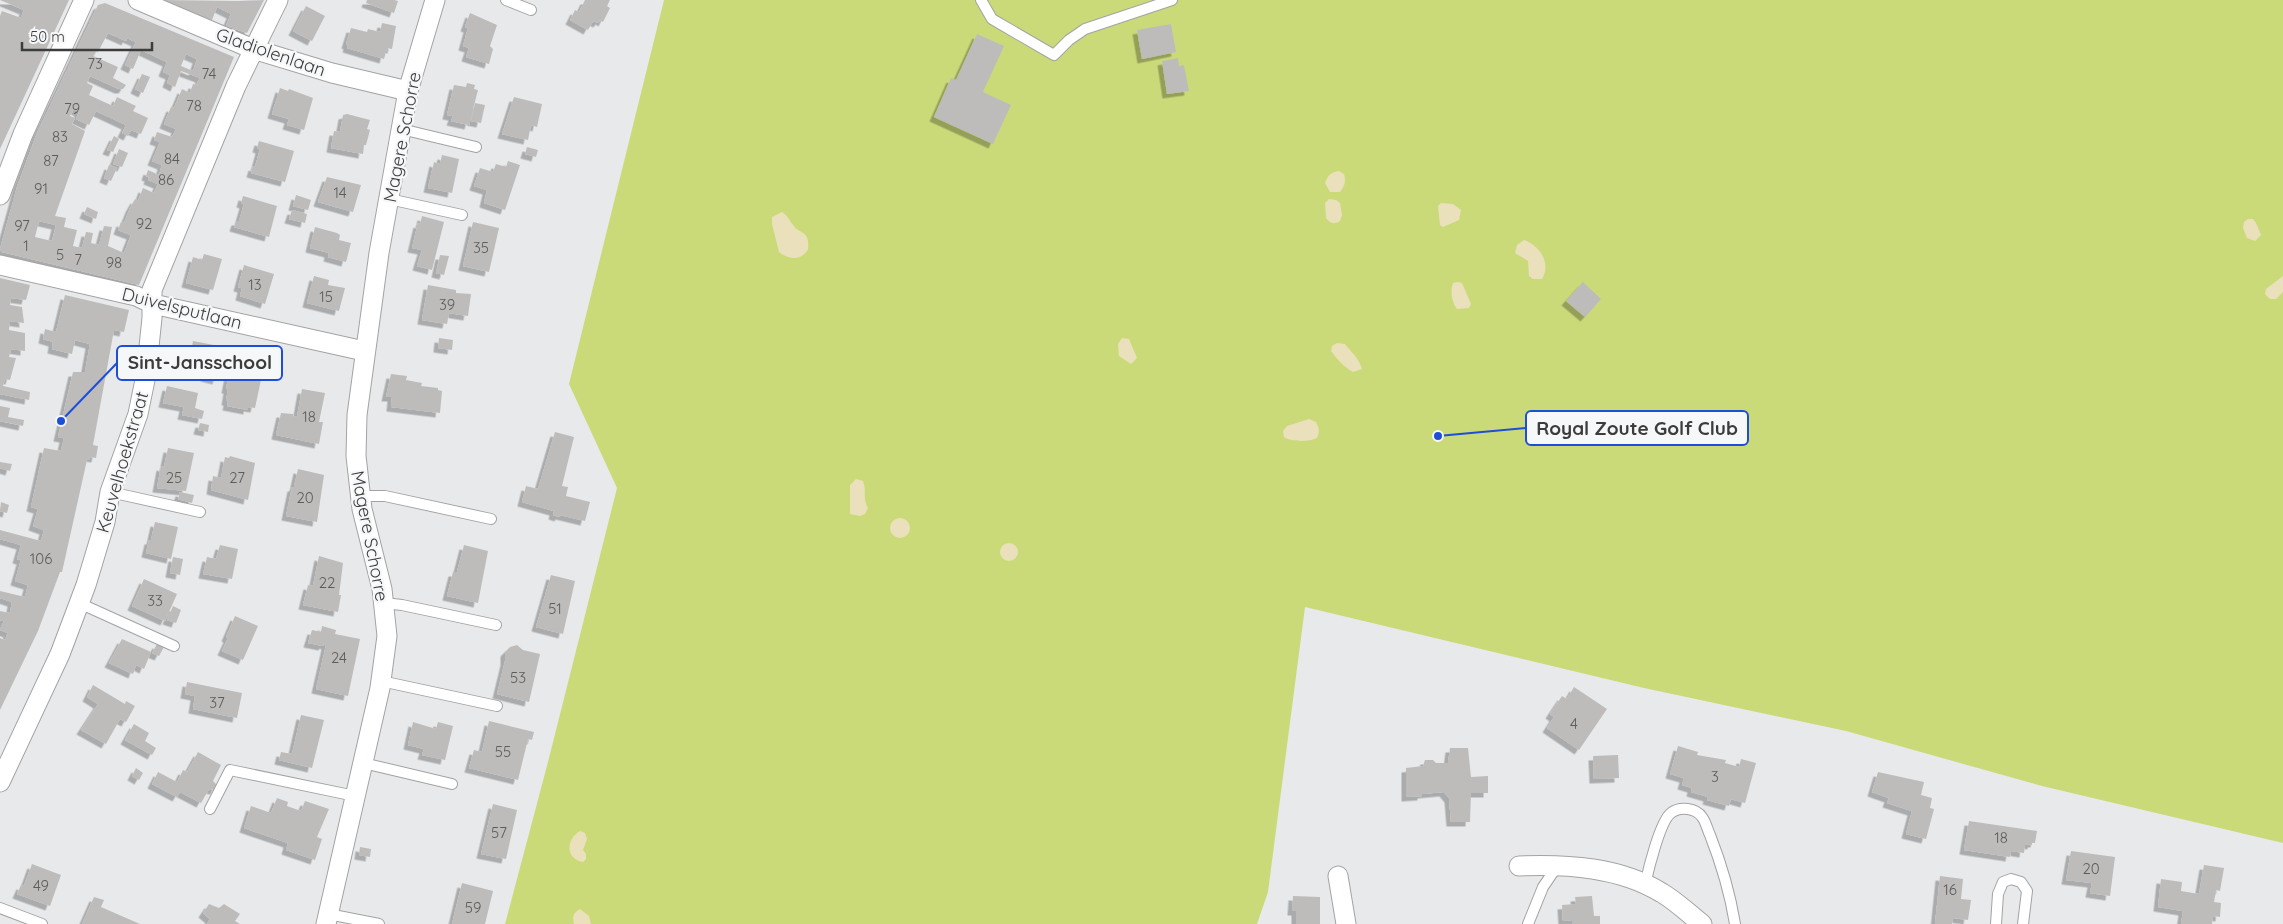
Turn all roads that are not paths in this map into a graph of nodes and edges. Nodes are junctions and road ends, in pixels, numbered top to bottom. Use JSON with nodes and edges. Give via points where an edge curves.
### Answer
{"nodes":[{"id":1,"x":84,"y":0,"type":"edge"},
{"id":2,"x":138,"y":0,"type":"edge"},
{"id":3,"x":278,"y":0,"type":"edge"},
{"id":4,"x":435,"y":0,"type":"edge"},
{"id":5,"x":506,"y":0,"type":"edge"},
{"id":6,"x":981,"y":0,"type":"edge"},
{"id":7,"x":1172,"y":0,"type":"edge"},
{"id":8,"x":531,"y":10,"type":"dead end"},
{"id":9,"x":253,"y":49,"type":"junction"},
{"id":10,"x":408,"y":91,"type":"junction"},
{"id":11,"x":401,"y":129,"type":"junction"},
{"id":12,"x":476,"y":147,"type":"dead end"},
{"id":13,"x":0,"y":195,"type":"edge"},
{"id":14,"x":389,"y":198,"type":"junction"},
{"id":15,"x":462,"y":215,"type":"dead end"},
{"id":16,"x":0,"y":265,"type":"edge"},
{"id":17,"x":153,"y":304,"type":"junction"},
{"id":18,"x":364,"y":351,"type":"junction"},
{"id":19,"x":110,"y":492,"type":"junction"},
{"id":20,"x":360,"y":496,"type":"junction"},
{"id":21,"x":200,"y":512,"type":"dead end"},
{"id":22,"x":491,"y":519,"type":"dead end"},
{"id":23,"x":79,"y":602,"type":"junction"},
{"id":24,"x":384,"y":603,"type":"junction"},
{"id":25,"x":496,"y":625,"type":"dead end"},
{"id":26,"x":174,"y":646,"type":"dead end"},
{"id":27,"x":381,"y":681,"type":"junction"},
{"id":28,"x":497,"y":706,"type":"dead end"},
{"id":29,"x":363,"y":763,"type":"junction"},
{"id":30,"x":0,"y":782,"type":"edge"},
{"id":31,"x":452,"y":784,"type":"dead end"},
{"id":32,"x":355,"y":796,"type":"junction"},
{"id":33,"x":210,"y":809,"type":"dead end"},
{"id":34,"x":1558,"y":864,"type":"junction"},
{"id":35,"x":1519,"y":866,"type":"dead end"},
{"id":36,"x":1338,"y":876,"type":"dead end"},
{"id":37,"x":1645,"y":885,"type":"junction"},
{"id":38,"x":0,"y":908,"type":"edge"},
{"id":39,"x":327,"y":919,"type":"edge"},
{"id":40,"x":42,"y":924,"type":"edge"},
{"id":41,"x":379,"y":924,"type":"edge"},
{"id":42,"x":1346,"y":924,"type":"edge"},
{"id":43,"x":1528,"y":924,"type":"edge"},
{"id":44,"x":1702,"y":924,"type":"edge"},
{"id":45,"x":1735,"y":924,"type":"edge"},
{"id":46,"x":1996,"y":924,"type":"edge"},
{"id":47,"x":2023,"y":924,"type":"edge"}],
"edges":[{"from":1,"to":13,"type":"street","via":[[19,143]]},
{"from":2,"to":9,"type":"street","name":"Gladiolenlaan"},
{"from":3,"to":9,"type":"street","name":"Keuvelhoekstraat"},
{"from":4,"to":10,"type":"street","name":"Magere Schorre"},
{"from":5,"to":8,"type":"lane"},
{"from":6,"to":7,"type":"lane","via":[[992,19],[1054,55],[1085,29]]},
{"from":9,"to":10,"type":"street","name":"Gladiolenlaan","via":[[332,73]]},
{"from":9,"to":17,"type":"street","name":"Keuvelhoekstraat","via":[[152,290]]},
{"from":10,"to":11,"type":"street","name":"Magere Schorre"},
{"from":11,"to":12,"type":"lane"},
{"from":11,"to":14,"type":"street","name":"Magere Schorre"},
{"from":14,"to":15,"type":"lane"},
{"from":14,"to":18,"type":"street","name":"Magere Schorre"},
{"from":16,"to":17,"type":"street","name":"Duivelsputlaan","via":[[136,296]]},
{"from":17,"to":18,"type":"street","name":"Duivelsputlaan"},
{"from":17,"to":19,"type":"street","name":"Keuvelhoekstraat","via":[[146,375],[138,414]]},
{"from":18,"to":20,"type":"street","name":"Magere Schorre","via":[[356,416]]},
{"from":19,"to":21,"type":"lane"},
{"from":19,"to":23,"type":"street","name":"Keuvelhoekstraat","via":[[105,522]]},
{"from":20,"to":22,"type":"lane","via":[[385,496]]},
{"from":20,"to":24,"type":"street","name":"Magere Schorre"},
{"from":23,"to":26,"type":"lane"},
{"from":23,"to":30,"type":"street","name":"Keuvelhoekstraat","via":[[60,654]]},
{"from":24,"to":25,"type":"lane"},
{"from":24,"to":27,"type":"street","name":"Magere Schorre","via":[[387,636]]},
{"from":27,"to":28,"type":"lane"},
{"from":27,"to":29,"type":"street","name":"Magere Schorre"},
{"from":29,"to":31,"type":"lane"},
{"from":29,"to":32,"type":"street","name":"Magere Schorre"},
{"from":32,"to":33,"type":"lane","via":[[230,770]]},
{"from":32,"to":39,"type":"street","name":"Magere Schorre"},
{"from":34,"to":35,"type":"street"},
{"from":34,"to":37,"type":"street","via":[[1624,876]]},
{"from":34,"to":43,"type":"lane","via":[[1543,887]]},
{"from":36,"to":42,"type":"street"},
{"from":37,"to":44,"type":"street","via":[[1662,892]]},
{"from":37,"to":45,"type":"lane","via":[[1661,831],[1670,813],[1682,808],[1693,810],[1702,816],[1714,844],[1728,887]]},
{"from":38,"to":40,"type":"lane"},
{"from":39,"to":41,"type":"lane"},
{"from":46,"to":47,"type":"lane","via":[[1998,894],[2003,882],[2011,878],[2021,882],[2026,891]]}]}
